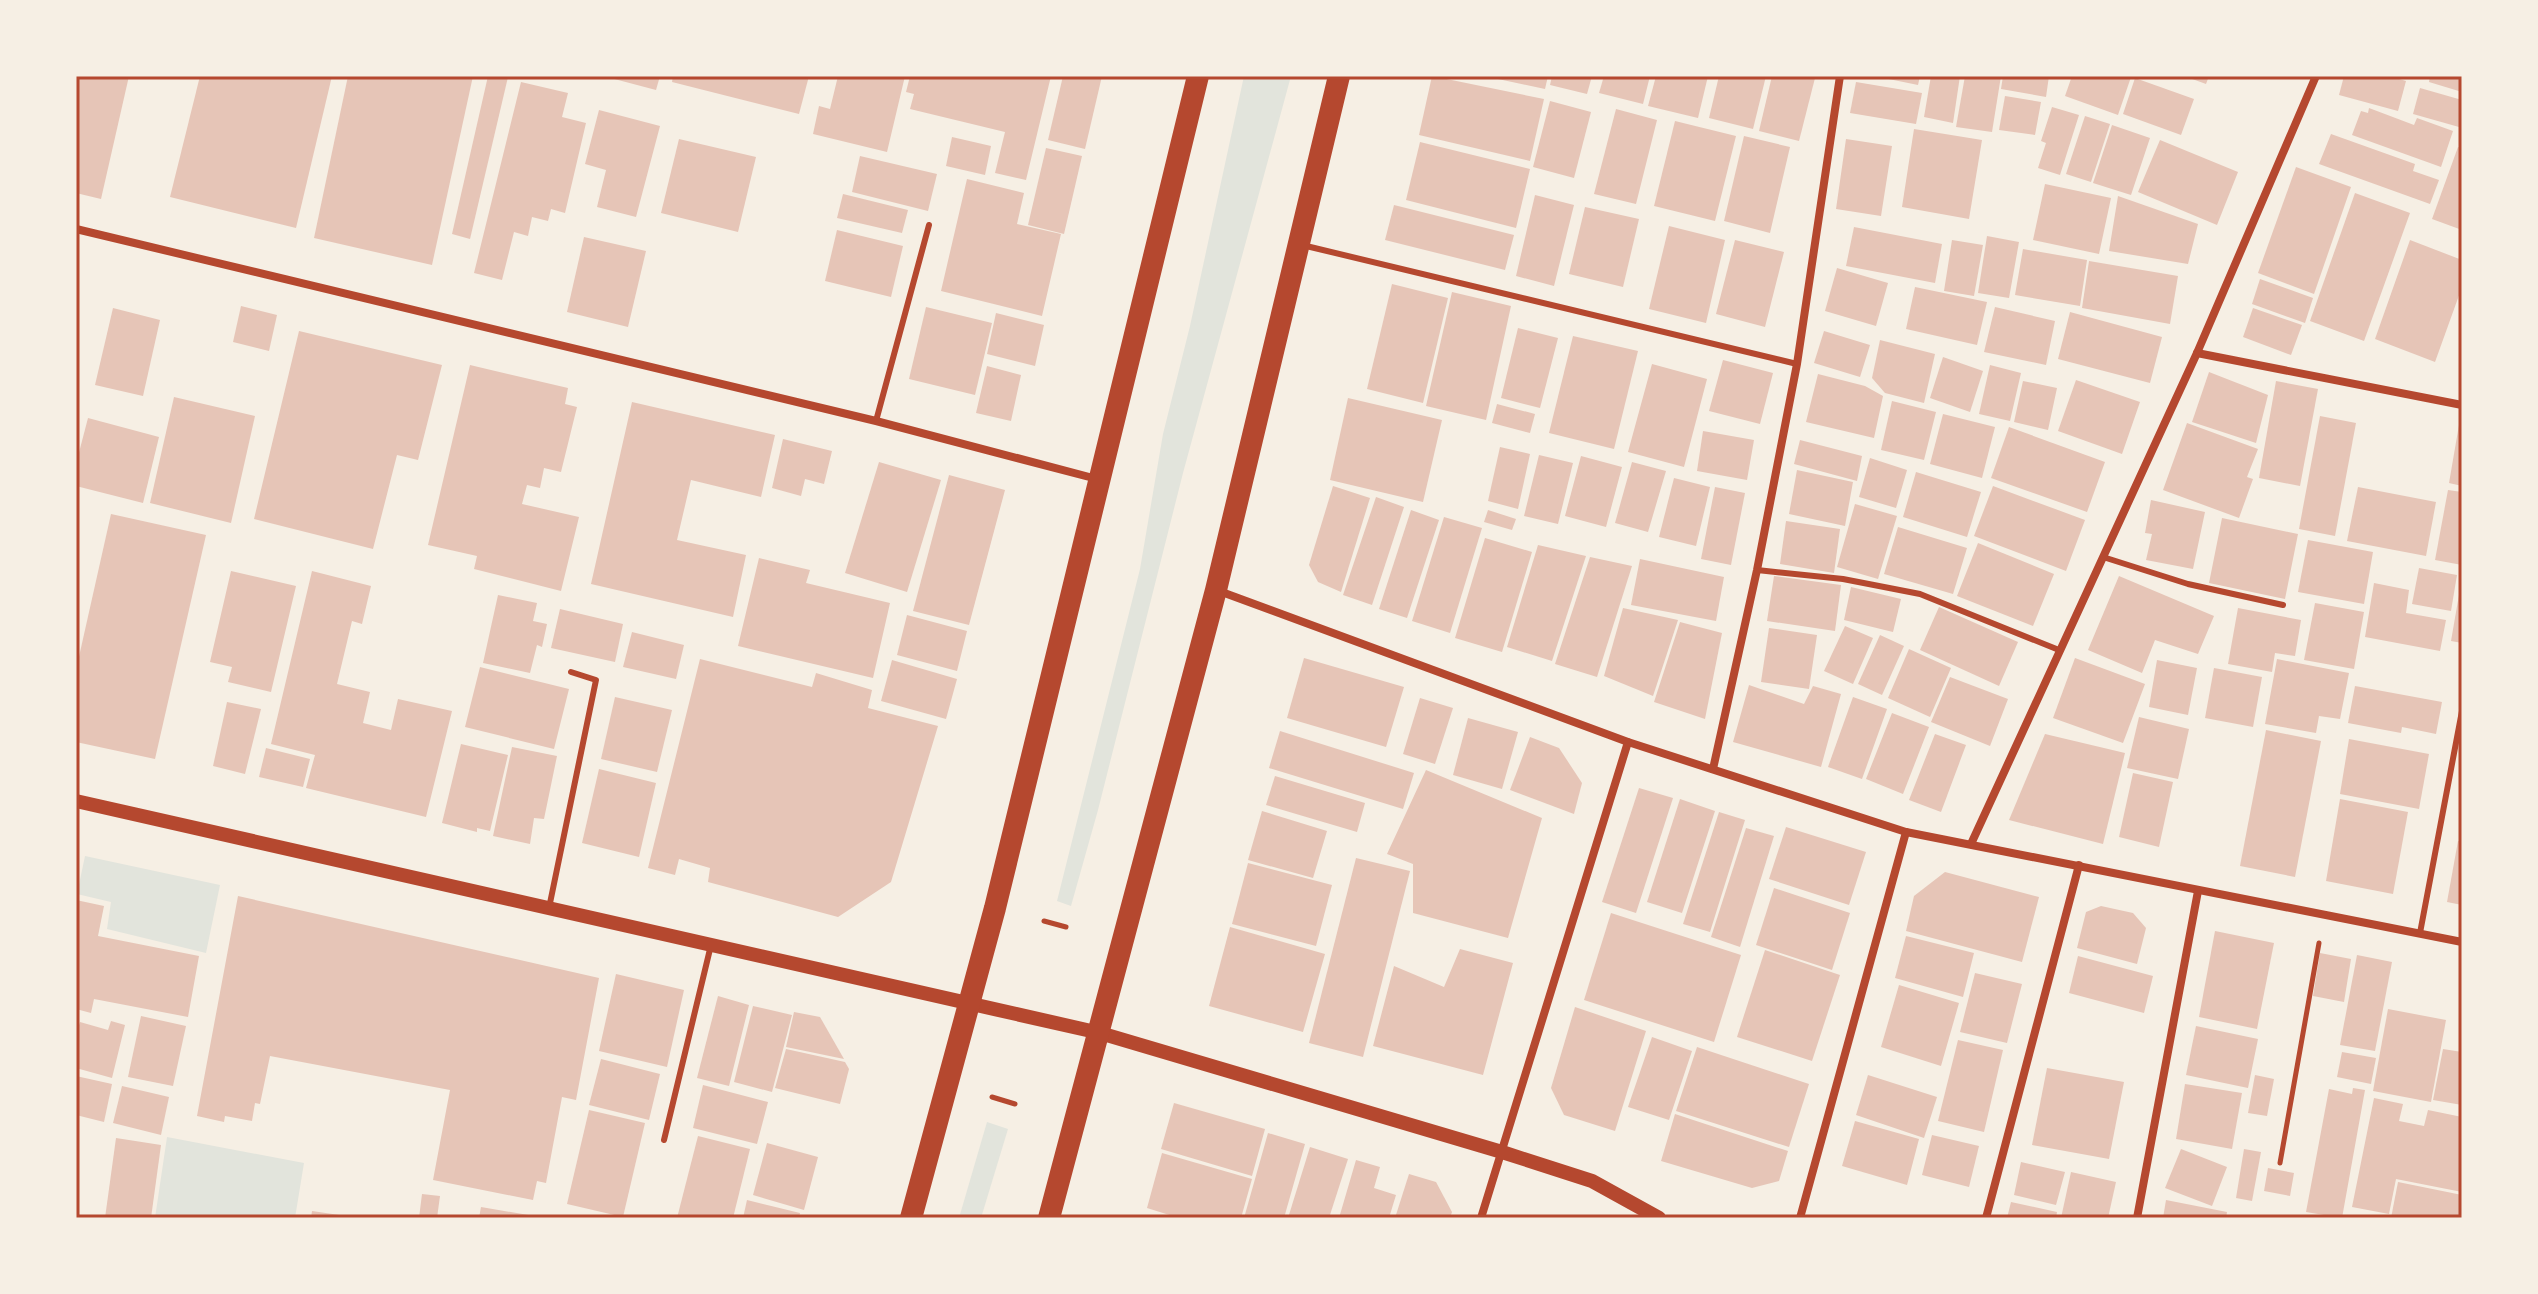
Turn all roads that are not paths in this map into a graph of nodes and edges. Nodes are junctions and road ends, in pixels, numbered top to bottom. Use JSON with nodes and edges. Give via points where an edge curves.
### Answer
{"nodes":[{"id":1,"x":1198,"y":76,"type":"edge"},
{"id":2,"x":1339,"y":76,"type":"edge"},
{"id":3,"x":1840,"y":76,"type":"edge"},
{"id":4,"x":2316,"y":76,"type":"edge"},
{"id":5,"x":929,"y":225,"type":"dead end"},
{"id":6,"x":76,"y":229,"type":"edge"},
{"id":7,"x":1298,"y":244,"type":"junction"},
{"id":8,"x":2197,"y":353,"type":"junction"},
{"id":9,"x":1797,"y":364,"type":"junction"},
{"id":10,"x":2462,"y":405,"type":"edge"},
{"id":11,"x":876,"y":421,"type":"junction"},
{"id":12,"x":1099,"y":479,"type":"junction"},
{"id":13,"x":2103,"y":557,"type":"junction"},
{"id":14,"x":1757,"y":570,"type":"junction"},
{"id":15,"x":1216,"y":590,"type":"junction"},
{"id":16,"x":2283,"y":605,"type":"dead end"},
{"id":17,"x":2059,"y":650,"type":"junction"},
{"id":18,"x":571,"y":672,"type":"dead end"},
{"id":19,"x":2462,"y":711,"type":"edge"},
{"id":20,"x":1628,"y":742,"type":"junction"},
{"id":21,"x":1713,"y":769,"type":"junction"},
{"id":22,"x":76,"y":801,"type":"edge"},
{"id":23,"x":1906,"y":832,"type":"junction"},
{"id":24,"x":1971,"y":844,"type":"junction"},
{"id":25,"x":2079,"y":865,"type":"junction"},
{"id":26,"x":2198,"y":891,"type":"junction"},
{"id":27,"x":549,"y":908,"type":"junction"},
{"id":28,"x":2420,"y":933,"type":"junction"},
{"id":29,"x":2462,"y":942,"type":"edge"},
{"id":30,"x":711,"y":945,"type":"junction"},
{"id":31,"x":970,"y":1003,"type":"junction"},
{"id":32,"x":1100,"y":1033,"type":"junction"},
{"id":33,"x":664,"y":1140,"type":"dead end"},
{"id":34,"x":1502,"y":1152,"type":"junction"},
{"id":35,"x":911,"y":1218,"type":"edge"},
{"id":36,"x":1049,"y":1218,"type":"edge"},
{"id":37,"x":1481,"y":1218,"type":"edge"},
{"id":38,"x":1659,"y":1218,"type":"edge"},
{"id":39,"x":1800,"y":1218,"type":"edge"},
{"id":40,"x":1986,"y":1218,"type":"edge"},
{"id":41,"x":2137,"y":1218,"type":"edge"}],
"edges":[{"from":1,"to":12,"type":"highway"},
{"from":2,"to":7,"type":"highway"},
{"from":3,"to":9,"type":"street"},
{"from":4,"to":8,"type":"street"},
{"from":5,"to":11,"type":"lane"},
{"from":6,"to":11,"type":"street"},
{"from":7,"to":9,"type":"lane"},
{"from":7,"to":15,"type":"highway"},
{"from":8,"to":10,"type":"street"},
{"from":8,"to":13,"type":"street"},
{"from":9,"to":14,"type":"street"},
{"from":11,"to":12,"type":"street"},
{"from":12,"to":31,"type":"highway"},
{"from":13,"to":16,"type":"lane","via":[[2188,584]]},
{"from":13,"to":17,"type":"street"},
{"from":14,"to":17,"type":"lane","via":[[1920,594]]},
{"from":14,"to":21,"type":"street"},
{"from":15,"to":20,"type":"street"},
{"from":15,"to":32,"type":"highway"},
{"from":17,"to":24,"type":"street"},
{"from":18,"to":27,"type":"lane","via":[[596,680]]},
{"from":19,"to":28,"type":"lane"},
{"from":20,"to":21,"type":"street"},
{"from":20,"to":34,"type":"street"},
{"from":21,"to":23,"type":"street"},
{"from":22,"to":27,"type":"street"},
{"from":23,"to":24,"type":"street"},
{"from":23,"to":39,"type":"street"},
{"from":24,"to":25,"type":"street"},
{"from":25,"to":26,"type":"street"},
{"from":25,"to":40,"type":"street"},
{"from":26,"to":28,"type":"street"},
{"from":26,"to":41,"type":"street"},
{"from":27,"to":30,"type":"street"},
{"from":28,"to":29,"type":"street"},
{"from":30,"to":31,"type":"street"},
{"from":30,"to":33,"type":"lane"},
{"from":31,"to":32,"type":"street"},
{"from":31,"to":35,"type":"highway"},
{"from":32,"to":34,"type":"street"},
{"from":32,"to":36,"type":"highway"},
{"from":34,"to":37,"type":"street"},
{"from":34,"to":38,"type":"street","via":[[1592,1181]]}]}
